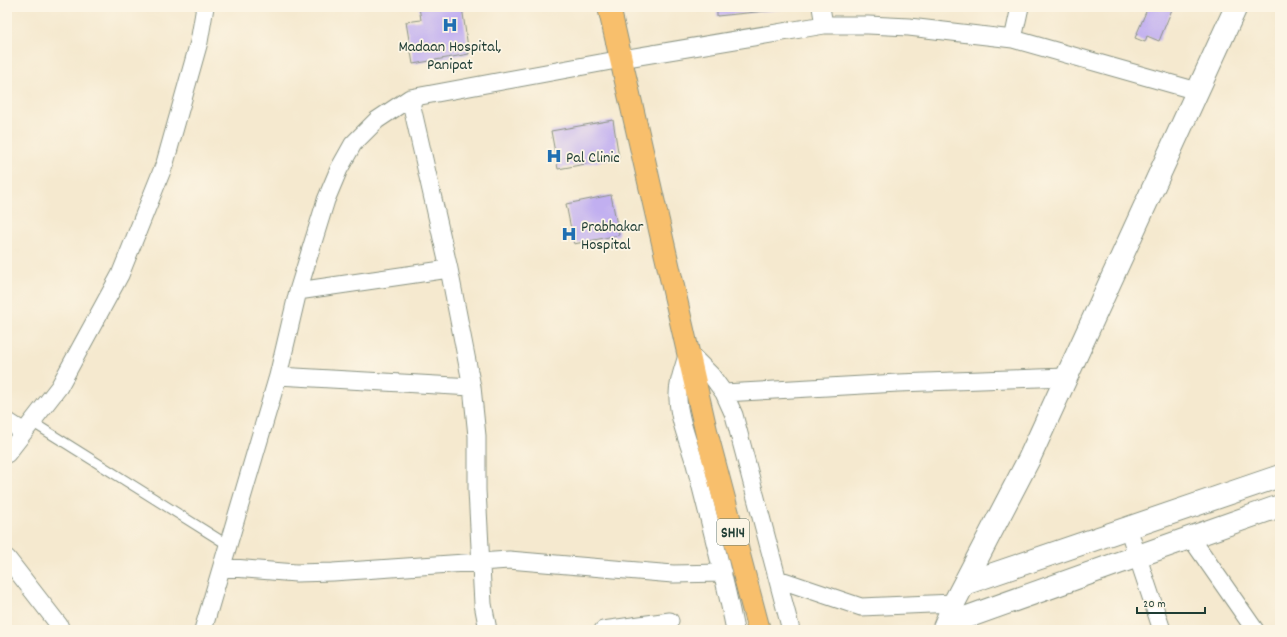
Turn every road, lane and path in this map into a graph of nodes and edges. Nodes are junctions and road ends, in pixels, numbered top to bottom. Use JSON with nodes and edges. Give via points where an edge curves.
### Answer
{"nodes":[{"id":1,"x":205,"y":7,"type":"edge"},
{"id":2,"x":609,"y":7,"type":"edge"},
{"id":3,"x":820,"y":7,"type":"edge"},
{"id":4,"x":1020,"y":7,"type":"edge"},
{"id":5,"x":1236,"y":7,"type":"edge"},
{"id":6,"x":824,"y":25,"type":"junction"},
{"id":7,"x":1013,"y":39,"type":"junction"},
{"id":8,"x":622,"y":59,"type":"junction"},
{"id":9,"x":1197,"y":91,"type":"junction"},
{"id":10,"x":410,"y":98,"type":"junction"},
{"id":11,"x":449,"y":269,"type":"junction"},
{"id":12,"x":298,"y":291,"type":"junction"},
{"id":13,"x":688,"y":352,"type":"junction"},
{"id":14,"x":278,"y":376,"type":"junction"},
{"id":15,"x":1066,"y":377,"type":"junction"},
{"id":16,"x":472,"y":386,"type":"junction"},
{"id":17,"x":724,"y":393,"type":"junction"},
{"id":18,"x":7,"y":422,"type":"edge"},
{"id":19,"x":28,"y":427,"type":"junction"},
{"id":20,"x":7,"y":454,"type":"edge"},
{"id":21,"x":1280,"y":476,"type":"edge"},
{"id":22,"x":1280,"y":506,"type":"edge"},
{"id":23,"x":1128,"y":528,"type":"junction"},
{"id":24,"x":1191,"y":538,"type":"junction"},
{"id":25,"x":228,"y":545,"type":"junction"},
{"id":26,"x":1138,"y":556,"type":"junction"},
{"id":27,"x":7,"y":558,"type":"edge"},
{"id":28,"x":480,"y":561,"type":"junction"},
{"id":29,"x":222,"y":567,"type":"junction"},
{"id":30,"x":723,"y":572,"type":"junction"},
{"id":31,"x":778,"y":579,"type":"junction"},
{"id":32,"x":964,"y":584,"type":"junction"},
{"id":33,"x":954,"y":603,"type":"junction"},
{"id":34,"x":670,"y":621,"type":"dead end"},
{"id":35,"x":944,"y":628,"type":"edge"},
{"id":36,"x":61,"y":630,"type":"edge"},
{"id":37,"x":203,"y":630,"type":"edge"},
{"id":38,"x":488,"y":630,"type":"edge"},
{"id":39,"x":603,"y":630,"type":"edge"},
{"id":40,"x":735,"y":630,"type":"edge"},
{"id":41,"x":759,"y":630,"type":"edge"},
{"id":42,"x":791,"y":630,"type":"edge"},
{"id":43,"x":1162,"y":630,"type":"edge"},
{"id":44,"x":1256,"y":630,"type":"edge"}],
"edges":[{"from":1,"to":19,"type":"street","via":[[199,42],[165,163],[120,275],[59,387]]},
{"from":2,"to":8,"type":"main road","number":"SH14"},
{"from":3,"to":6,"type":"street"},
{"from":4,"to":7,"type":"street"},
{"from":5,"to":9,"type":"street"},
{"from":6,"to":7,"type":"street","via":[[909,27]]},
{"from":6,"to":8,"type":"street"},
{"from":7,"to":9,"type":"street"},
{"from":8,"to":10,"type":"street"},
{"from":8,"to":13,"type":"main road","number":"SH14"},
{"from":9,"to":15,"type":"street"},
{"from":10,"to":11,"type":"street"},
{"from":10,"to":12,"type":"street","via":[[377,120],[353,144],[346,156],[326,200]]},
{"from":11,"to":12,"type":"street"},
{"from":11,"to":16,"type":"street"},
{"from":12,"to":14,"type":"street"},
{"from":13,"to":17,"type":"street","via":[[711,375]]},
{"from":13,"to":30,"type":"street","via":[[678,383],[680,415]]},
{"from":13,"to":41,"type":"main road","number":"SH14","via":[[707,435]]},
{"from":14,"to":16,"type":"street"},
{"from":14,"to":25,"type":"street"},
{"from":15,"to":17,"type":"street"},
{"from":15,"to":32,"type":"street","via":[[1029,459]]},
{"from":16,"to":28,"type":"street","via":[[477,436]]},
{"from":17,"to":31,"type":"street","via":[[734,415]]},
{"from":18,"to":19,"type":"street"},
{"from":19,"to":20,"type":"street"},
{"from":19,"to":25,"type":"lane"},
{"from":21,"to":23,"type":"street"},
{"from":22,"to":24,"type":"street"},
{"from":23,"to":26,"type":"street"},
{"from":23,"to":32,"type":"street"},
{"from":24,"to":26,"type":"street"},
{"from":24,"to":44,"type":"street"},
{"from":25,"to":29,"type":"street"},
{"from":26,"to":35,"type":"street"},
{"from":26,"to":43,"type":"street"},
{"from":27,"to":36,"type":"street"},
{"from":28,"to":29,"type":"street","via":[[296,573]]},
{"from":28,"to":30,"type":"street","via":[[509,560],[673,574]]},
{"from":28,"to":38,"type":"street"},
{"from":29,"to":37,"type":"street"},
{"from":30,"to":40,"type":"street"},
{"from":31,"to":33,"type":"street","via":[[861,607]]},
{"from":31,"to":42,"type":"street"},
{"from":32,"to":33,"type":"street"},
{"from":33,"to":35,"type":"street"},
{"from":34,"to":39,"type":"street"}]}
